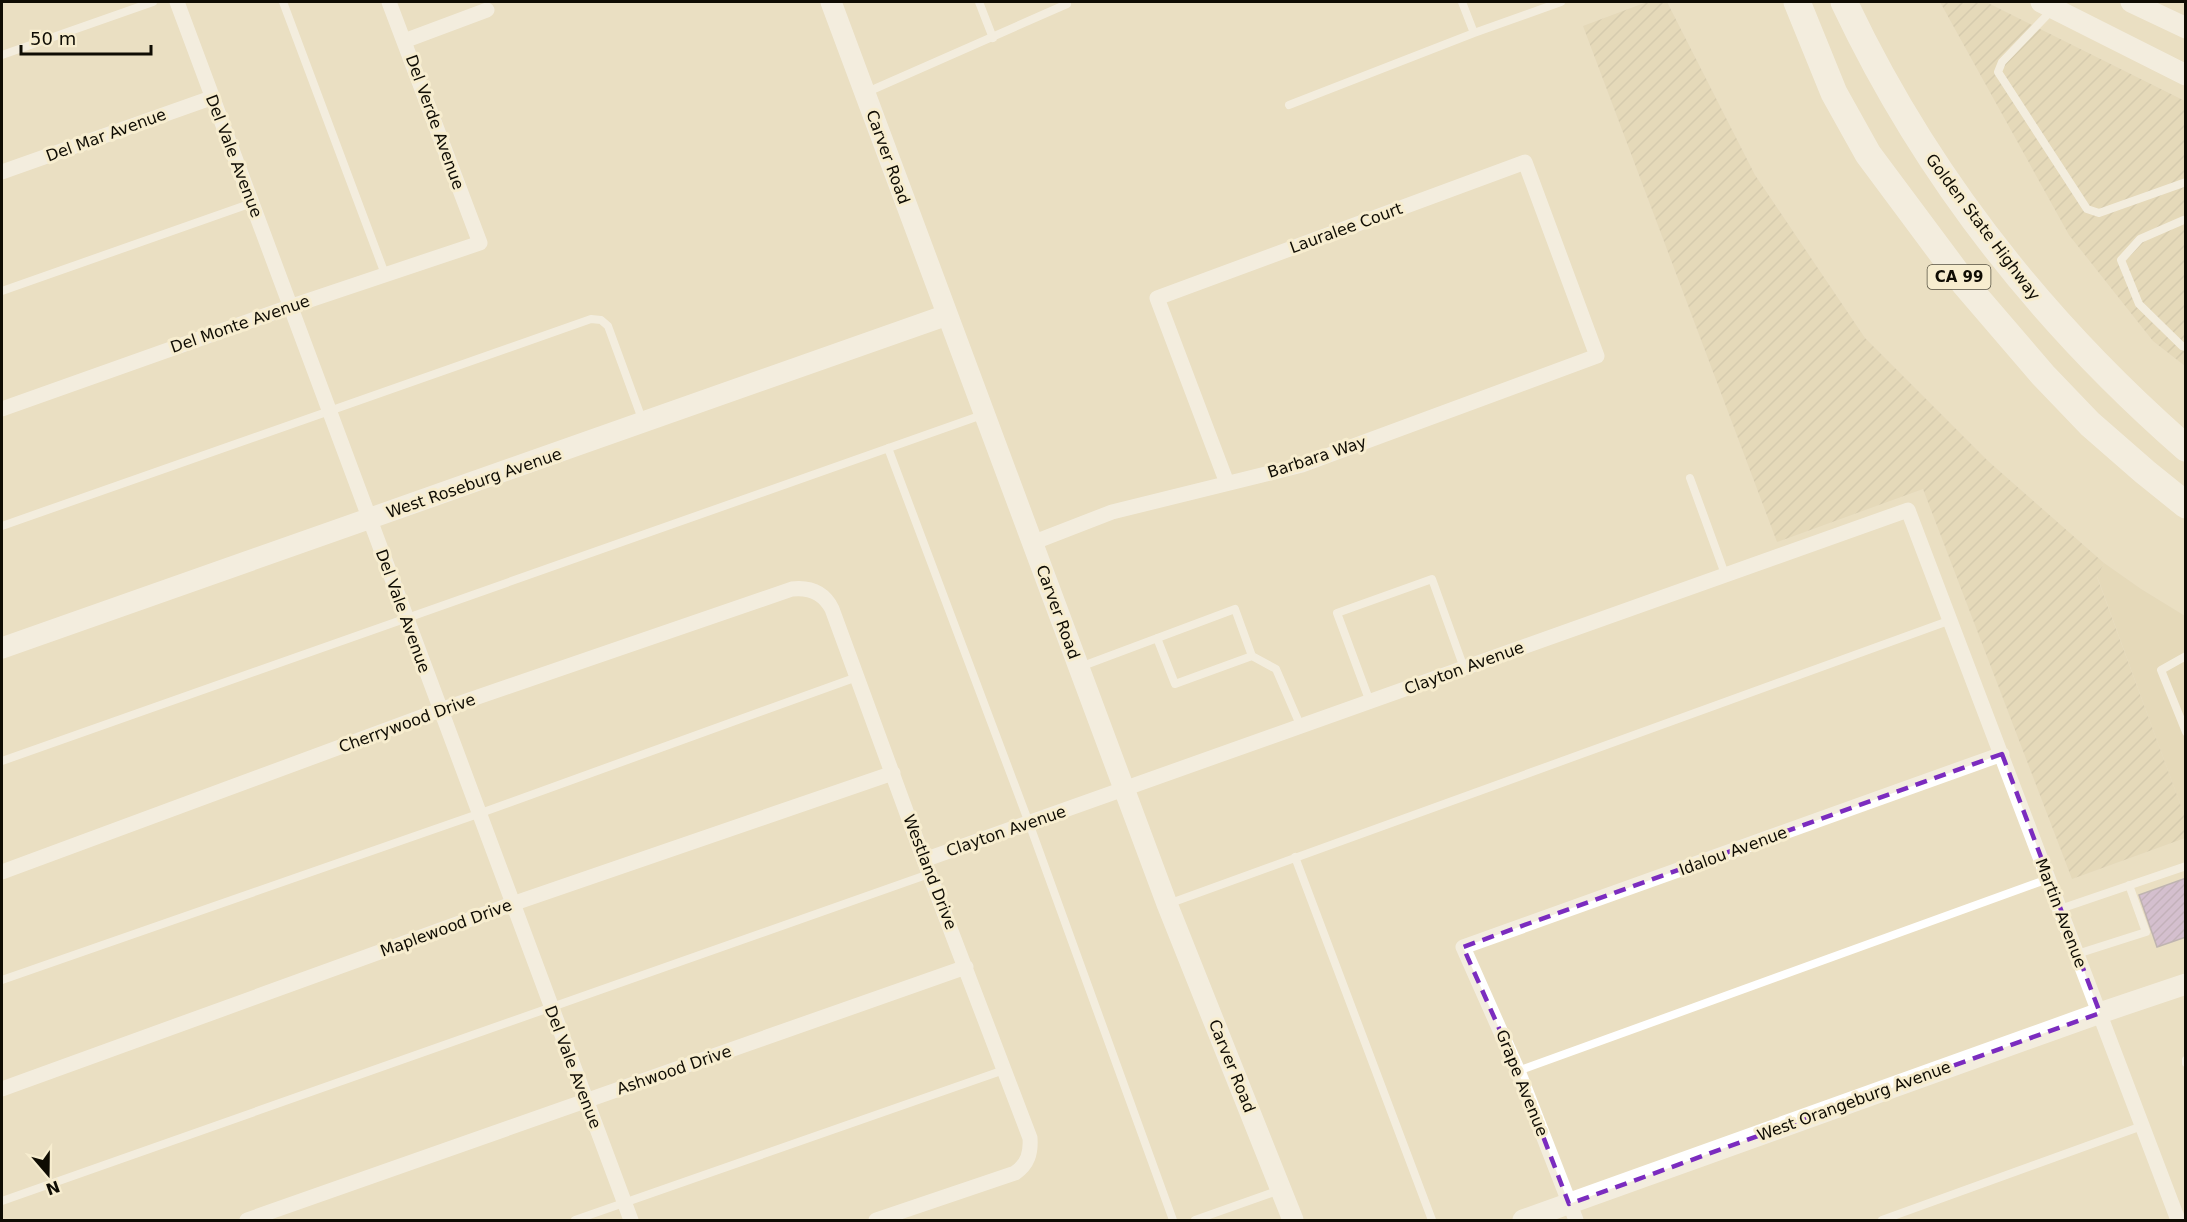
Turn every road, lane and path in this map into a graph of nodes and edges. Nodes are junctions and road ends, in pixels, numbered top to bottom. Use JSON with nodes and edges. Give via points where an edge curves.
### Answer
{"nodes":[{"id":1,"x":153,"y":2,"type":"edge"},
{"id":2,"x":177,"y":2,"type":"edge"},
{"id":3,"x":284,"y":2,"type":"edge"},
{"id":4,"x":389,"y":2,"type":"edge"},
{"id":5,"x":831,"y":2,"type":"edge"},
{"id":6,"x":979,"y":2,"type":"edge"},
{"id":7,"x":1066,"y":2,"type":"edge"},
{"id":8,"x":1462,"y":2,"type":"edge"},
{"id":9,"x":1561,"y":2,"type":"edge"},
{"id":10,"x":1797,"y":2,"type":"edge"},
{"id":11,"x":1844,"y":2,"type":"edge"},
{"id":12,"x":2131,"y":2,"type":"edge"},
{"id":13,"x":2047,"y":5,"type":"edge"},
{"id":14,"x":487,"y":10,"type":"dead end"},
{"id":15,"x":2186,"y":28,"type":"edge"},
{"id":16,"x":1474,"y":33,"type":"junction"},
{"id":17,"x":993,"y":38,"type":"junction"},
{"id":18,"x":404,"y":41,"type":"junction"},
{"id":19,"x":2,"y":55,"type":"edge"},
{"id":20,"x":2186,"y":75,"type":"edge"},
{"id":21,"x":864,"y":93,"type":"junction"},
{"id":22,"x":212,"y":98,"type":"junction"},
{"id":23,"x":1289,"y":105,"type":"dead end"},
{"id":24,"x":2,"y":172,"type":"edge"},
{"id":25,"x":2186,"y":182,"type":"edge"},
{"id":26,"x":252,"y":203,"type":"junction"},
{"id":27,"x":2186,"y":219,"type":"edge"},
{"id":28,"x":480,"y":243,"type":"joint"},
{"id":29,"x":385,"y":274,"type":"junction"},
{"id":30,"x":2,"y":291,"type":"edge"},
{"id":31,"x":292,"y":306,"type":"junction"},
{"id":32,"x":947,"y":315,"type":"junction"},
{"id":33,"x":2186,"y":346,"type":"edge"},
{"id":34,"x":1597,"y":357,"type":"joint"},
{"id":35,"x":2,"y":409,"type":"edge"},
{"id":36,"x":329,"y":412,"type":"junction"},
{"id":37,"x":984,"y":414,"type":"junction"},
{"id":38,"x":643,"y":424,"type":"junction"},
{"id":39,"x":888,"y":448,"type":"junction"},
{"id":40,"x":2186,"y":448,"type":"edge"},
{"id":41,"x":1690,"y":478,"type":"dead end"},
{"id":42,"x":1227,"y":483,"type":"junction"},
{"id":43,"x":2186,"y":505,"type":"edge"},
{"id":44,"x":369,"y":519,"type":"junction"},
{"id":45,"x":2,"y":526,"type":"edge"},
{"id":46,"x":1032,"y":543,"type":"junction"},
{"id":47,"x":1725,"y":574,"type":"junction"},
{"id":48,"x":816,"y":592,"type":"joint"},
{"id":49,"x":1945,"y":604,"type":"joint"},
{"id":50,"x":406,"y":619,"type":"junction"},
{"id":51,"x":1951,"y":620,"type":"junction"},
{"id":52,"x":1157,"y":638,"type":"junction"},
{"id":53,"x":2,"y":648,"type":"edge"},
{"id":54,"x":1252,"y":656,"type":"junction"},
{"id":55,"x":2186,"y":656,"type":"edge"},
{"id":56,"x":1078,"y":668,"type":"junction"},
{"id":57,"x":1464,"y":668,"type":"junction"},
{"id":58,"x":857,"y":677,"type":"junction"},
{"id":59,"x":1370,"y":702,"type":"junction"},
{"id":60,"x":440,"y":710,"type":"junction"},
{"id":61,"x":1301,"y":727,"type":"junction"},
{"id":62,"x":2186,"y":732,"type":"edge"},
{"id":63,"x":2002,"y":754,"type":"junction"},
{"id":64,"x":2,"y":761,"type":"edge"},
{"id":65,"x":892,"y":773,"type":"junction"},
{"id":66,"x":1124,"y":790,"type":"junction"},
{"id":67,"x":478,"y":814,"type":"junction"},
{"id":68,"x":1029,"y":823,"type":"junction"},
{"id":69,"x":1295,"y":857,"type":"junction"},
{"id":70,"x":2186,"y":866,"type":"edge"},
{"id":71,"x":927,"y":867,"type":"junction"},
{"id":72,"x":2,"y":872,"type":"edge"},
{"id":73,"x":2048,"y":879,"type":"junction"},
{"id":74,"x":2129,"y":885,"type":"junction"},
{"id":75,"x":512,"y":904,"type":"junction"},
{"id":76,"x":1167,"y":904,"type":"junction"},
{"id":77,"x":2060,"y":909,"type":"junction"},
{"id":78,"x":1463,"y":947,"type":"joint"},
{"id":79,"x":2077,"y":954,"type":"junction"},
{"id":80,"x":966,"y":967,"type":"junction"},
{"id":81,"x":2,"y":980,"type":"edge"},
{"id":82,"x":2186,"y":984,"type":"edge"},
{"id":83,"x":550,"y":1006,"type":"junction"},
{"id":84,"x":2100,"y":1013,"type":"junction"},
{"id":85,"x":1004,"y":1070,"type":"junction"},
{"id":86,"x":1518,"y":1071,"type":"junction"},
{"id":87,"x":2,"y":1089,"type":"edge"},
{"id":88,"x":586,"y":1101,"type":"junction"},
{"id":89,"x":2142,"y":1126,"type":"junction"},
{"id":90,"x":1282,"y":1190,"type":"junction"},
{"id":91,"x":2,"y":1201,"type":"edge"},
{"id":92,"x":625,"y":1203,"type":"junction"},
{"id":93,"x":1572,"y":1212,"type":"edge"},
{"id":94,"x":247,"y":1221,"type":"edge"},
{"id":95,"x":575,"y":1221,"type":"edge"},
{"id":96,"x":632,"y":1221,"type":"edge"},
{"id":97,"x":876,"y":1221,"type":"edge"},
{"id":98,"x":1173,"y":1221,"type":"edge"},
{"id":99,"x":1195,"y":1221,"type":"edge"},
{"id":100,"x":1293,"y":1221,"type":"edge"},
{"id":101,"x":1432,"y":1221,"type":"edge"},
{"id":102,"x":1523,"y":1221,"type":"edge"},
{"id":103,"x":1882,"y":1221,"type":"edge"},
{"id":104,"x":2178,"y":1221,"type":"edge"}],
"edges":[{"from":1,"to":19,"type":"lane"},
{"from":2,"to":22,"type":"street","name":"Del Vale Avenue"},
{"from":3,"to":29,"type":"lane"},
{"from":4,"to":18,"type":"street","name":"Del Verde Avenue"},
{"from":5,"to":21,"type":"street","name":"Carver Road"},
{"from":6,"to":17,"type":"lane"},
{"from":7,"to":17,"type":"lane"},
{"from":8,"to":16,"type":"lane"},
{"from":9,"to":16,"type":"lane"},
{"from":10,"to":43,"type":"highway","number":"CA 99","via":[[1834,93],[1868,154],[1964,283],[2090,424]]},
{"from":11,"to":40,"type":"highway","name":"Golden State Highway","number":"CA 99","via":[[1919,140],[2000,255],[2092,361]]},
{"from":12,"to":15,"type":"street"},
{"from":13,"to":20,"type":"street"},
{"from":13,"to":25,"type":"lane","via":[[1998,72],[2087,209],[2099,213]]},
{"from":14,"to":18,"type":"street"},
{"from":16,"to":23,"type":"lane"},
{"from":17,"to":21,"type":"lane"},
{"from":18,"to":28,"type":"street","name":"Del Verde Avenue"},
{"from":21,"to":32,"type":"street","name":"Carver Road"},
{"from":22,"to":24,"type":"street","name":"Del Mar Avenue"},
{"from":22,"to":26,"type":"street","name":"Del Vale Avenue"},
{"from":26,"to":30,"type":"lane"},
{"from":26,"to":31,"type":"street","name":"Del Vale Avenue"},
{"from":27,"to":33,"type":"lane","via":[[2140,239],[2121,260],[2139,304]]},
{"from":28,"to":29,"type":"street","name":"Del Monte Avenue"},
{"from":29,"to":31,"type":"street","name":"Del Monte Avenue"},
{"from":31,"to":35,"type":"street","name":"Del Monte Avenue"},
{"from":31,"to":36,"type":"street","name":"Del Vale Avenue"},
{"from":32,"to":37,"type":"street","name":"Carver Road"},
{"from":32,"to":38,"type":"street","name":"West Roseburg Avenue"},
{"from":34,"to":42,"type":"street","name":"Barbara Way","via":[[1302,465]]},
{"from":34,"to":42,"type":"street","name":"Lauralee Court","via":[[1525,162],[1157,298]]},
{"from":36,"to":38,"type":"lane","via":[[591,320],[601,320],[608,326]]},
{"from":36,"to":44,"type":"street","name":"Del Vale Avenue"},
{"from":36,"to":45,"type":"lane"},
{"from":37,"to":39,"type":"lane"},
{"from":37,"to":46,"type":"street","name":"Carver Road"},
{"from":38,"to":44,"type":"street","name":"West Roseburg Avenue"},
{"from":39,"to":50,"type":"lane"},
{"from":39,"to":68,"type":"lane"},
{"from":41,"to":47,"type":"lane"},
{"from":42,"to":46,"type":"street","name":"Barbara Way","via":[[1112,512]]},
{"from":44,"to":50,"type":"street","name":"Del Vale Avenue"},
{"from":44,"to":53,"type":"street","name":"West Roseburg Avenue"},
{"from":46,"to":56,"type":"street","name":"Carver Road"},
{"from":47,"to":49,"type":"street","name":"Clayton Avenue","via":[[1908,510]]},
{"from":47,"to":57,"type":"street","name":"Clayton Avenue"},
{"from":48,"to":58,"type":"street","name":"Westland Drive","via":[[832,609]]},
{"from":48,"to":60,"type":"street","name":"Cherrywood Drive","via":[[792,590]]},
{"from":49,"to":51,"type":"street","name":"Martin Avenue"},
{"from":50,"to":60,"type":"street","name":"Del Vale Avenue"},
{"from":50,"to":64,"type":"lane"},
{"from":51,"to":63,"type":"street","name":"Martin Avenue"},
{"from":51,"to":69,"type":"lane"},
{"from":52,"to":54,"type":"lane","via":[[1174,684]]},
{"from":52,"to":54,"type":"lane","via":[[1235,609]]},
{"from":52,"to":56,"type":"lane"},
{"from":54,"to":61,"type":"lane","via":[[1276,669]]},
{"from":55,"to":62,"type":"lane","via":[[2162,670]]},
{"from":56,"to":66,"type":"street","name":"Carver Road"},
{"from":57,"to":59,"type":"street","name":"Clayton Avenue"},
{"from":57,"to":59,"type":"lane","via":[[1432,579],[1337,613]]},
{"from":58,"to":65,"type":"street","name":"Westland Drive"},
{"from":58,"to":67,"type":"lane"},
{"from":59,"to":61,"type":"street","name":"Clayton Avenue"},
{"from":60,"to":67,"type":"street","name":"Del Vale Avenue"},
{"from":60,"to":72,"type":"street","name":"Cherrywood Drive"},
{"from":61,"to":66,"type":"street","name":"Clayton Avenue"},
{"from":63,"to":73,"type":"street","name":"Martin Avenue"},
{"from":63,"to":78,"type":"street","name":"Idalou Avenue"},
{"from":65,"to":71,"type":"street","name":"Westland Drive"},
{"from":65,"to":75,"type":"street","name":"Maplewood Drive"},
{"from":66,"to":68,"type":"street","name":"Clayton Avenue"},
{"from":66,"to":76,"type":"street","name":"Carver Road"},
{"from":67,"to":75,"type":"street","name":"Del Vale Avenue"},
{"from":67,"to":81,"type":"lane"},
{"from":68,"to":71,"type":"street","name":"Clayton Avenue"},
{"from":68,"to":98,"type":"lane"},
{"from":69,"to":76,"type":"lane"},
{"from":69,"to":101,"type":"lane"},
{"from":70,"to":74,"type":"lane"},
{"from":71,"to":80,"type":"street","name":"Westland Drive"},
{"from":71,"to":83,"type":"lane"},
{"from":73,"to":77,"type":"street","name":"Martin Avenue"},
{"from":73,"to":86,"type":"lane"},
{"from":74,"to":77,"type":"lane"},
{"from":74,"to":79,"type":"lane","via":[[2146,932]]},
{"from":75,"to":83,"type":"street","name":"Del Vale Avenue"},
{"from":75,"to":87,"type":"street","name":"Maplewood Drive"},
{"from":76,"to":90,"type":"street","name":"Carver Road"},
{"from":77,"to":79,"type":"street","name":"Martin Avenue"},
{"from":78,"to":86,"type":"street","name":"Grape Avenue"},
{"from":79,"to":84,"type":"street","name":"Martin Avenue"},
{"from":80,"to":85,"type":"street","name":"Westland Drive"},
{"from":80,"to":88,"type":"street","name":"Ashwood Drive"},
{"from":82,"to":84,"type":"street","name":"West Orangeburg Avenue"},
{"from":83,"to":88,"type":"street","name":"Del Vale Avenue"},
{"from":83,"to":91,"type":"lane"},
{"from":84,"to":89,"type":"street","name":"Martin Avenue"},
{"from":84,"to":93,"type":"street","name":"West Orangeburg Avenue"},
{"from":85,"to":92,"type":"lane"},
{"from":85,"to":97,"type":"street","name":"Westland Drive","via":[[1030,1138],[1028,1159],[1014,1173]]},
{"from":86,"to":93,"type":"street","name":"Grape Avenue"},
{"from":88,"to":92,"type":"street","name":"Del Vale Avenue"},
{"from":88,"to":94,"type":"street","name":"Ashwood Drive"},
{"from":89,"to":103,"type":"lane"},
{"from":89,"to":104,"type":"street","name":"Martin Avenue"},
{"from":90,"to":99,"type":"lane"},
{"from":90,"to":100,"type":"street","name":"Carver Road"},
{"from":92,"to":95,"type":"lane"},
{"from":92,"to":96,"type":"street","name":"Del Vale Avenue"},
{"from":93,"to":102,"type":"street","name":"West Orangeburg Avenue"}]}
